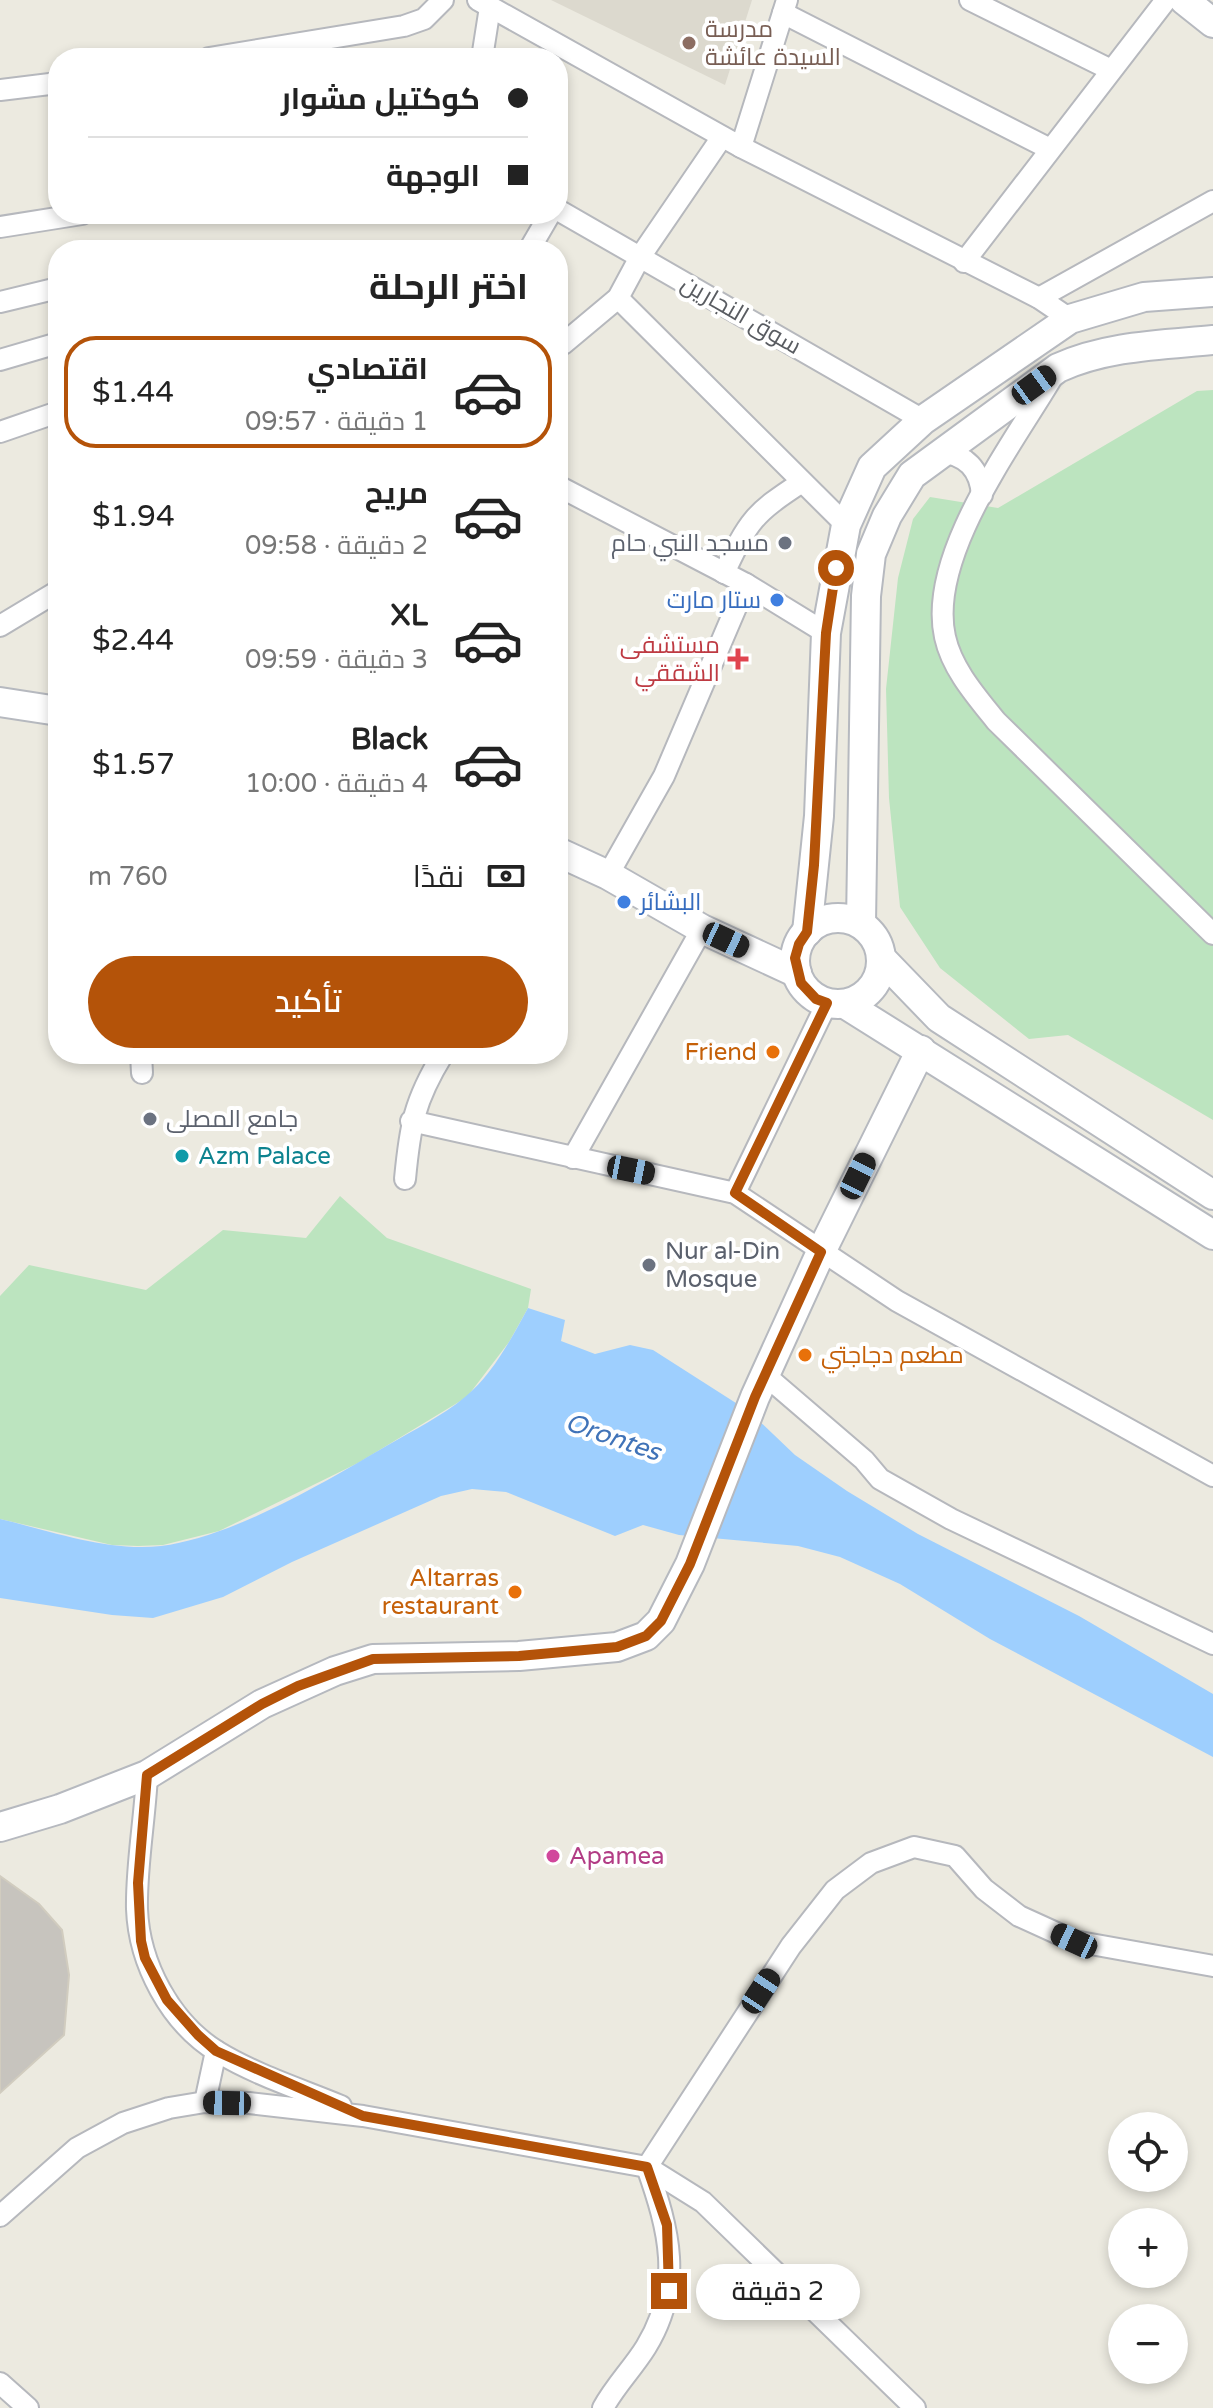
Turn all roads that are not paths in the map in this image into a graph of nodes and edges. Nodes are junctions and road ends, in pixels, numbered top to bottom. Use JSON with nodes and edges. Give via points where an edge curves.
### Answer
{"nodes":[{"id":1,"x":443,"y":0,"type":"edge"},
{"id":2,"x":970,"y":0,"type":"edge"},
{"id":3,"x":1166,"y":0,"type":"edge"},
{"id":4,"x":1184,"y":0,"type":"edge"},
{"id":5,"x":484,"y":3,"type":"edge"},
{"id":6,"x":785,"y":6,"type":"edge"},
{"id":7,"x":1213,"y":23,"type":"edge"},
{"id":8,"x":270,"y":48,"type":"edge"},
{"id":9,"x":482,"y":48,"type":"edge"},
{"id":10,"x":564,"y":48,"type":"edge"},
{"id":11,"x":568,"y":50,"type":"edge"},
{"id":12,"x":1111,"y":70,"type":"junction"},
{"id":13,"x":48,"y":84,"type":"edge"},
{"id":14,"x":0,"y":90,"type":"edge"},
{"id":15,"x":731,"y":142,"type":"junction"},
{"id":16,"x":1050,"y":149,"type":"junction"},
{"id":17,"x":1213,"y":201,"type":"edge"},
{"id":18,"x":568,"y":216,"type":"edge"},
{"id":19,"x":48,"y":219,"type":"edge"},
{"id":20,"x":0,"y":227,"type":"edge"},
{"id":21,"x":640,"y":257,"type":"junction"},
{"id":22,"x":964,"y":262,"type":"junction"},
{"id":23,"x":48,"y":290,"type":"edge"},
{"id":24,"x":1213,"y":292,"type":"edge"},
{"id":25,"x":618,"y":298,"type":"junction"},
{"id":26,"x":1039,"y":298,"type":"junction"},
{"id":27,"x":0,"y":302,"type":"edge"},
{"id":28,"x":1070,"y":319,"type":"junction"},
{"id":29,"x":568,"y":340,"type":"edge"},
{"id":30,"x":1213,"y":340,"type":"edge"},
{"id":31,"x":48,"y":346,"type":"edge"},
{"id":32,"x":0,"y":360,"type":"edge"},
{"id":33,"x":1058,"y":368,"type":"junction"},
{"id":34,"x":48,"y":415,"type":"edge"},
{"id":35,"x":923,"y":420,"type":"junction"},
{"id":36,"x":0,"y":432,"type":"edge"},
{"id":37,"x":941,"y":452,"type":"junction"},
{"id":38,"x":802,"y":482,"type":"junction"},
{"id":39,"x":568,"y":491,"type":"edge"},
{"id":40,"x":982,"y":495,"type":"junction"},
{"id":41,"x":846,"y":525,"type":"junction"},
{"id":42,"x":724,"y":573,"type":"junction"},
{"id":43,"x":746,"y":584,"type":"junction"},
{"id":44,"x":48,"y":597,"type":"edge"},
{"id":45,"x":0,"y":626,"type":"edge"},
{"id":46,"x":826,"y":633,"type":"junction"},
{"id":47,"x":0,"y":702,"type":"edge"},
{"id":48,"x":48,"y":709,"type":"edge"},
{"id":49,"x":568,"y":861,"type":"edge"},
{"id":50,"x":608,"y":875,"type":"junction"},
{"id":51,"x":861,"y":924,"type":"junction"},
{"id":52,"x":702,"y":929,"type":"junction"},
{"id":53,"x":807,"y":932,"type":"junction"},
{"id":54,"x":1213,"y":934,"type":"edge"},
{"id":55,"x":881,"y":958,"type":"junction"},
{"id":56,"x":797,"y":973,"type":"junction"},
{"id":57,"x":836,"y":1004,"type":"junction"},
{"id":58,"x":921,"y":1050,"type":"junction"},
{"id":59,"x":437,"y":1064,"type":"edge"},
{"id":60,"x":411,"y":1121,"type":"junction"},
{"id":61,"x":573,"y":1158,"type":"junction"},
{"id":62,"x":405,"y":1179,"type":"dead end"},
{"id":63,"x":735,"y":1193,"type":"junction"},
{"id":64,"x":1213,"y":1195,"type":"edge"},
{"id":65,"x":1213,"y":1235,"type":"edge"},
{"id":66,"x":821,"y":1252,"type":"junction"},
{"id":67,"x":760,"y":1386,"type":"junction"},
{"id":68,"x":1213,"y":1476,"type":"edge"},
{"id":69,"x":1213,"y":1644,"type":"edge"},
{"id":70,"x":147,"y":1775,"type":"junction"},
{"id":71,"x":0,"y":1827,"type":"edge"},
{"id":72,"x":1213,"y":1966,"type":"edge"},
{"id":73,"x":216,"y":2051,"type":"junction"},
{"id":74,"x":205,"y":2102,"type":"junction"},
{"id":75,"x":363,"y":2116,"type":"junction"},
{"id":76,"x":647,"y":2167,"type":"junction"},
{"id":77,"x":0,"y":2216,"type":"edge"},
{"id":78,"x":0,"y":2383,"type":"edge"},
{"id":79,"x":28,"y":2408,"type":"edge"},
{"id":80,"x":603,"y":2408,"type":"edge"},
{"id":81,"x":915,"y":2408,"type":"edge"}],
"edges":[{"from":1,"to":8,"type":"street","via":[[424,19],[404,26]]},
{"from":2,"to":12,"type":"street"},
{"from":3,"to":12,"type":"street"},
{"from":4,"to":7,"type":"main road"},
{"from":5,"to":9,"type":"street"},
{"from":5,"to":10,"type":"street"},
{"from":6,"to":15,"type":"street"},
{"from":6,"to":16,"type":"street"},
{"from":11,"to":15,"type":"street"},
{"from":12,"to":16,"type":"street"},
{"from":13,"to":14,"type":"street"},
{"from":15,"to":21,"type":"street"},
{"from":15,"to":22,"type":"street"},
{"from":16,"to":22,"type":"street"},
{"from":17,"to":26,"type":"street"},
{"from":18,"to":21,"type":"street","name":"سوق النجارين"},
{"from":19,"to":20,"type":"street"},
{"from":21,"to":25,"type":"street"},
{"from":21,"to":35,"type":"street","name":"سوق النجارين"},
{"from":22,"to":26,"type":"street"},
{"from":23,"to":27,"type":"street"},
{"from":24,"to":28,"type":"main road","via":[[1144,297]]},
{"from":25,"to":29,"type":"street"},
{"from":25,"to":38,"type":"street"},
{"from":26,"to":28,"type":"street"},
{"from":28,"to":35,"type":"main road"},
{"from":30,"to":33,"type":"main road","via":[[1113,350]]},
{"from":31,"to":32,"type":"street"},
{"from":33,"to":37,"type":"main road"},
{"from":33,"to":40,"type":"street"},
{"from":34,"to":36,"type":"street"},
{"from":35,"to":41,"type":"main road","via":[[872,467]]},
{"from":37,"to":40,"type":"street","via":[[971,464]]},
{"from":37,"to":51,"type":"main road","via":[[912,475],[871,554],[862,734]]},
{"from":38,"to":41,"type":"street"},
{"from":38,"to":42,"type":"street","via":[[764,506],[746,526]]},
{"from":39,"to":42,"type":"street"},
{"from":40,"to":54,"type":"street","via":[[948,566],[942,608],[945,639],[964,681],[996,721]]},
{"from":41,"to":46,"type":"main road"},
{"from":42,"to":43,"type":"street"},
{"from":43,"to":46,"type":"street"},
{"from":43,"to":50,"type":"street","via":[[664,776]]},
{"from":44,"to":45,"type":"street"},
{"from":46,"to":53,"type":"main road","via":[[819,816]]},
{"from":47,"to":48,"type":"main road"},
{"from":49,"to":50,"type":"main road"},
{"from":50,"to":52,"type":"main road"},
{"from":51,"to":53,"type":"main road","via":[[833,919]]},
{"from":51,"to":55,"type":"main road","via":[[878,944]]},
{"from":52,"to":56,"type":"main road"},
{"from":52,"to":61,"type":"street"},
{"from":53,"to":56,"type":"main road","via":[[799,944]]},
{"from":55,"to":57,"type":"main road","via":[[881,971],[868,993]]},
{"from":55,"to":64,"type":"main road","via":[[939,1018]]},
{"from":56,"to":57,"type":"main road","via":[[808,992]]},
{"from":57,"to":58,"type":"main road"},
{"from":57,"to":63,"type":"street"},
{"from":58,"to":65,"type":"main road"},
{"from":58,"to":66,"type":"main road"},
{"from":59,"to":60,"type":"street"},
{"from":60,"to":61,"type":"street"},
{"from":60,"to":62,"type":"street"},
{"from":61,"to":63,"type":"street"},
{"from":63,"to":66,"type":"street"},
{"from":66,"to":67,"type":"main road"},
{"from":66,"to":68,"type":"street","via":[[897,1301]]},
{"from":67,"to":69,"type":"street","via":[[864,1460],[880,1479],[951,1519]]},
{"from":67,"to":70,"type":"main road","via":[[690,1564],[661,1621],[637,1642],[519,1656],[373,1659],[262,1704]]},
{"from":70,"to":71,"type":"main road"},
{"from":70,"to":73,"type":"street","via":[[138,1883],[141,1941],[167,2000]]},
{"from":72,"to":76,"type":"street","via":[[1074,1941],[1019,1916],[984,1889],[955,1856],[914,1847],[871,1863],[835,1890],[791,1946]]},
{"from":73,"to":74,"type":"street"},
{"from":73,"to":75,"type":"street"},
{"from":74,"to":75,"type":"street"},
{"from":74,"to":77,"type":"street","via":[[123,2123],[77,2148]]},
{"from":75,"to":76,"type":"street"},
{"from":76,"to":80,"type":"street","via":[[667,2225],[669,2291],[647,2345]]},
{"from":76,"to":81,"type":"street","via":[[703,2202]]},
{"from":78,"to":79,"type":"street"}]}
